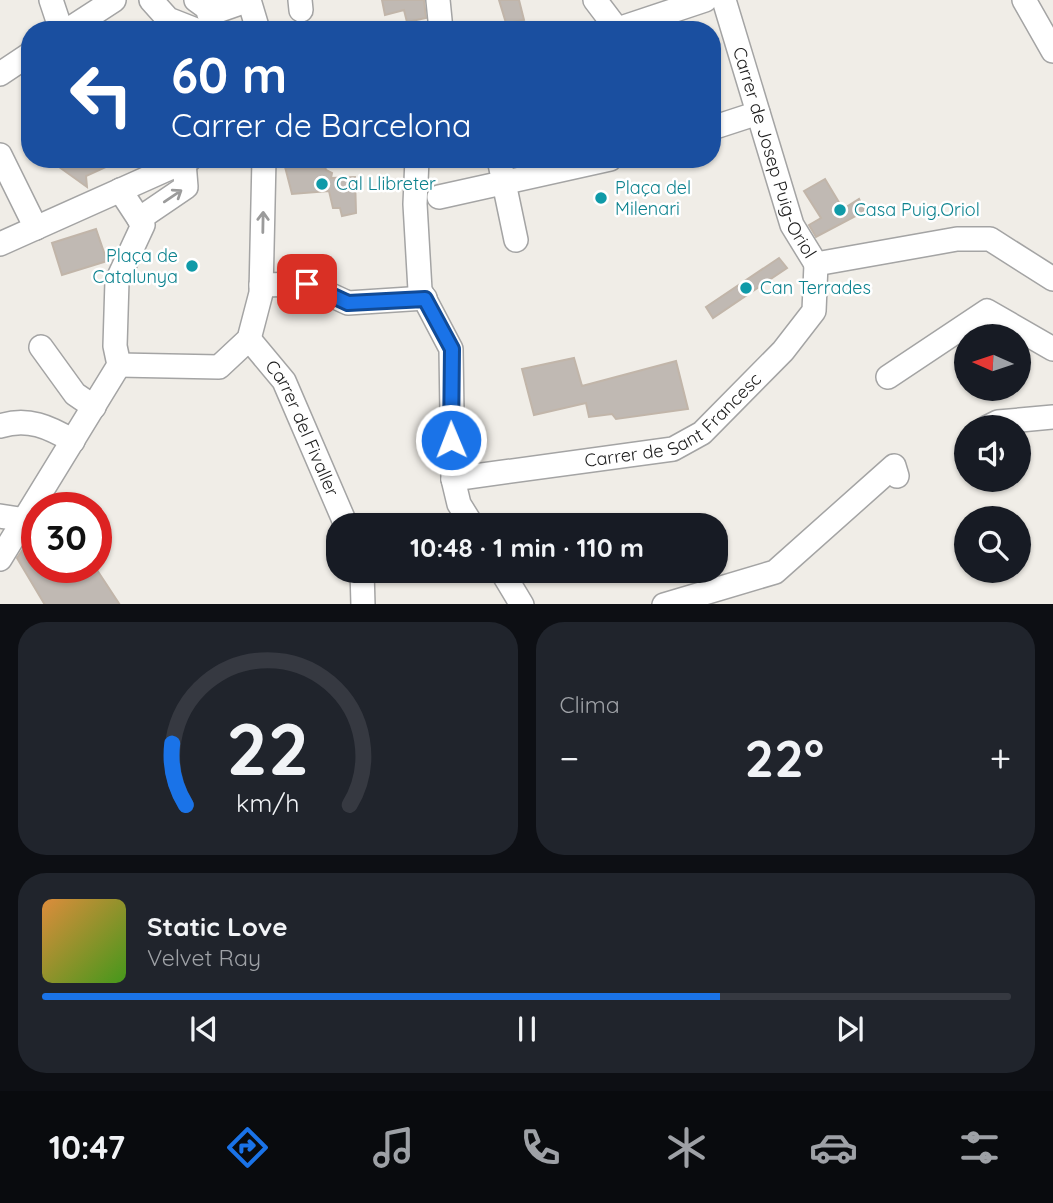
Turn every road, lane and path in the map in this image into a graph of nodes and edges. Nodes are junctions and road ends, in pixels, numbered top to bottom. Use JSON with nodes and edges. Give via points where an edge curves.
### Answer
{"nodes":[{"id":1,"x":51,"y":0,"type":"edge"},
{"id":2,"x":114,"y":0,"type":"edge"},
{"id":3,"x":151,"y":0,"type":"edge"},
{"id":4,"x":196,"y":0,"type":"edge"},
{"id":5,"x":249,"y":0,"type":"edge"},
{"id":6,"x":438,"y":0,"type":"edge"},
{"id":7,"x":595,"y":0,"type":"edge"},
{"id":8,"x":705,"y":0,"type":"edge"},
{"id":9,"x":724,"y":0,"type":"edge"},
{"id":10,"x":1024,"y":0,"type":"edge"},
{"id":11,"x":58,"y":21,"type":"edge"},
{"id":12,"x":82,"y":21,"type":"edge"},
{"id":13,"x":173,"y":21,"type":"edge"},
{"id":14,"x":255,"y":21,"type":"edge"},
{"id":15,"x":440,"y":21,"type":"edge"},
{"id":16,"x":610,"y":21,"type":"edge"},
{"id":17,"x":641,"y":21,"type":"edge"},
{"id":18,"x":1053,"y":51,"type":"edge"},
{"id":19,"x":21,"y":59,"type":"edge"},
{"id":20,"x":2,"y":70,"type":"edge"},
{"id":21,"x":758,"y":113,"type":"junction"},
{"id":22,"x":721,"y":125,"type":"edge"},
{"id":23,"x":0,"y":155,"type":"edge"},
{"id":24,"x":169,"y":168,"type":"edge"},
{"id":25,"x":187,"y":168,"type":"edge"},
{"id":26,"x":264,"y":168,"type":"edge"},
{"id":27,"x":417,"y":168,"type":"edge"},
{"id":28,"x":501,"y":168,"type":"edge"},
{"id":29,"x":572,"y":168,"type":"edge"},
{"id":30,"x":504,"y":184,"type":"junction"},
{"id":31,"x":120,"y":190,"type":"junction"},
{"id":32,"x":439,"y":197,"type":"dead end"},
{"id":33,"x":139,"y":219,"type":"junction"},
{"id":34,"x":36,"y":228,"type":"junction"},
{"id":35,"x":516,"y":240,"type":"dead end"},
{"id":36,"x":0,"y":244,"type":"edge"},
{"id":37,"x":816,"y":264,"type":"junction"},
{"id":38,"x":1053,"y":279,"type":"edge"},
{"id":39,"x":261,"y":285,"type":"junction"},
{"id":40,"x":425,"y":299,"type":"junction"},
{"id":41,"x":249,"y":339,"type":"junction"},
{"id":42,"x":41,"y":347,"type":"dead end"},
{"id":43,"x":1053,"y":349,"type":"edge"},
{"id":44,"x":119,"y":365,"type":"junction"},
{"id":45,"x":888,"y":377,"type":"dead end"},
{"id":46,"x":94,"y":407,"type":"junction"},
{"id":47,"x":1053,"y":416,"type":"edge"},
{"id":48,"x":1031,"y":418,"type":"edge"},
{"id":49,"x":0,"y":426,"type":"edge"},
{"id":50,"x":73,"y":441,"type":"junction"},
{"id":51,"x":897,"y":475,"type":"dead end"},
{"id":52,"x":453,"y":479,"type":"junction"},
{"id":53,"x":43,"y":492,"type":"edge"},
{"id":54,"x":341,"y":513,"type":"edge"},
{"id":55,"x":465,"y":513,"type":"edge"},
{"id":56,"x":0,"y":516,"type":"edge"},
{"id":57,"x":21,"y":519,"type":"edge"},
{"id":58,"x":21,"y":528,"type":"edge"},
{"id":59,"x":0,"y":559,"type":"edge"},
{"id":60,"x":362,"y":583,"type":"edge"},
{"id":61,"x":509,"y":583,"type":"edge"},
{"id":62,"x":363,"y":604,"type":"edge"},
{"id":63,"x":522,"y":604,"type":"edge"},
{"id":64,"x":664,"y":604,"type":"edge"}],
"edges":[{"from":1,"to":11,"type":"street"},
{"from":2,"to":12,"type":"street"},
{"from":3,"to":13,"type":"street"},
{"from":4,"to":5,"type":"street","via":[[209,14]]},
{"from":5,"to":14,"type":"street"},
{"from":6,"to":15,"type":"street"},
{"from":7,"to":16,"type":"street"},
{"from":8,"to":17,"type":"street"},
{"from":9,"to":21,"type":"street","name":"Carrer de Josep Puig-Oriol"},
{"from":10,"to":18,"type":"street"},
{"from":19,"to":20,"type":"street"},
{"from":21,"to":22,"type":"street"},
{"from":21,"to":37,"type":"street","name":"Carrer de Josep Puig-Oriol","via":[[792,225]]},
{"from":23,"to":34,"type":"street"},
{"from":24,"to":31,"type":"street"},
{"from":33,"to":25,"type":"street","one_way":true,"via":[[186,187]]},
{"from":39,"to":26,"type":"street","one_way":true},
{"from":27,"to":40,"type":"street","via":[[420,290]]},
{"from":28,"to":30,"type":"street"},
{"from":29,"to":30,"type":"street"},
{"from":30,"to":32,"type":"street"},
{"from":30,"to":35,"type":"street"},
{"from":31,"to":33,"type":"street"},
{"from":31,"to":34,"type":"street"},
{"from":33,"to":44,"type":"street","via":[[144,225],[117,281],[115,346]]},
{"from":34,"to":36,"type":"street"},
{"from":37,"to":38,"type":"street","name":"Carrer de Josep Puig-Oriol","via":[[957,239],[990,239]]},
{"from":37,"to":52,"type":"street","name":"Carrer de Sant Francesc","via":[[814,311],[783,351],[702,433],[673,449]]},
{"from":39,"to":40,"type":"street","via":[[307,284],[348,303]]},
{"from":39,"to":41,"type":"street"},
{"from":40,"to":52,"type":"street","via":[[452,349]]},
{"from":41,"to":44,"type":"street","via":[[219,367]]},
{"from":41,"to":54,"type":"street","name":"Carrer del Fivaller","via":[[284,381]]},
{"from":42,"to":46,"type":"street","via":[[75,394]]},
{"from":43,"to":45,"type":"street","via":[[987,311]]},
{"from":44,"to":46,"type":"street"},
{"from":46,"to":50,"type":"street"},
{"from":47,"to":48,"type":"street"},
{"from":49,"to":50,"type":"street","via":[[13,422],[46,425]]},
{"from":50,"to":53,"type":"street"},
{"from":51,"to":64,"type":"street","via":[[894,466],[775,572]]},
{"from":52,"to":55,"type":"street"},
{"from":56,"to":57,"type":"street"},
{"from":58,"to":59,"type":"street"},
{"from":60,"to":62,"type":"street"},
{"from":61,"to":63,"type":"street"}]}
